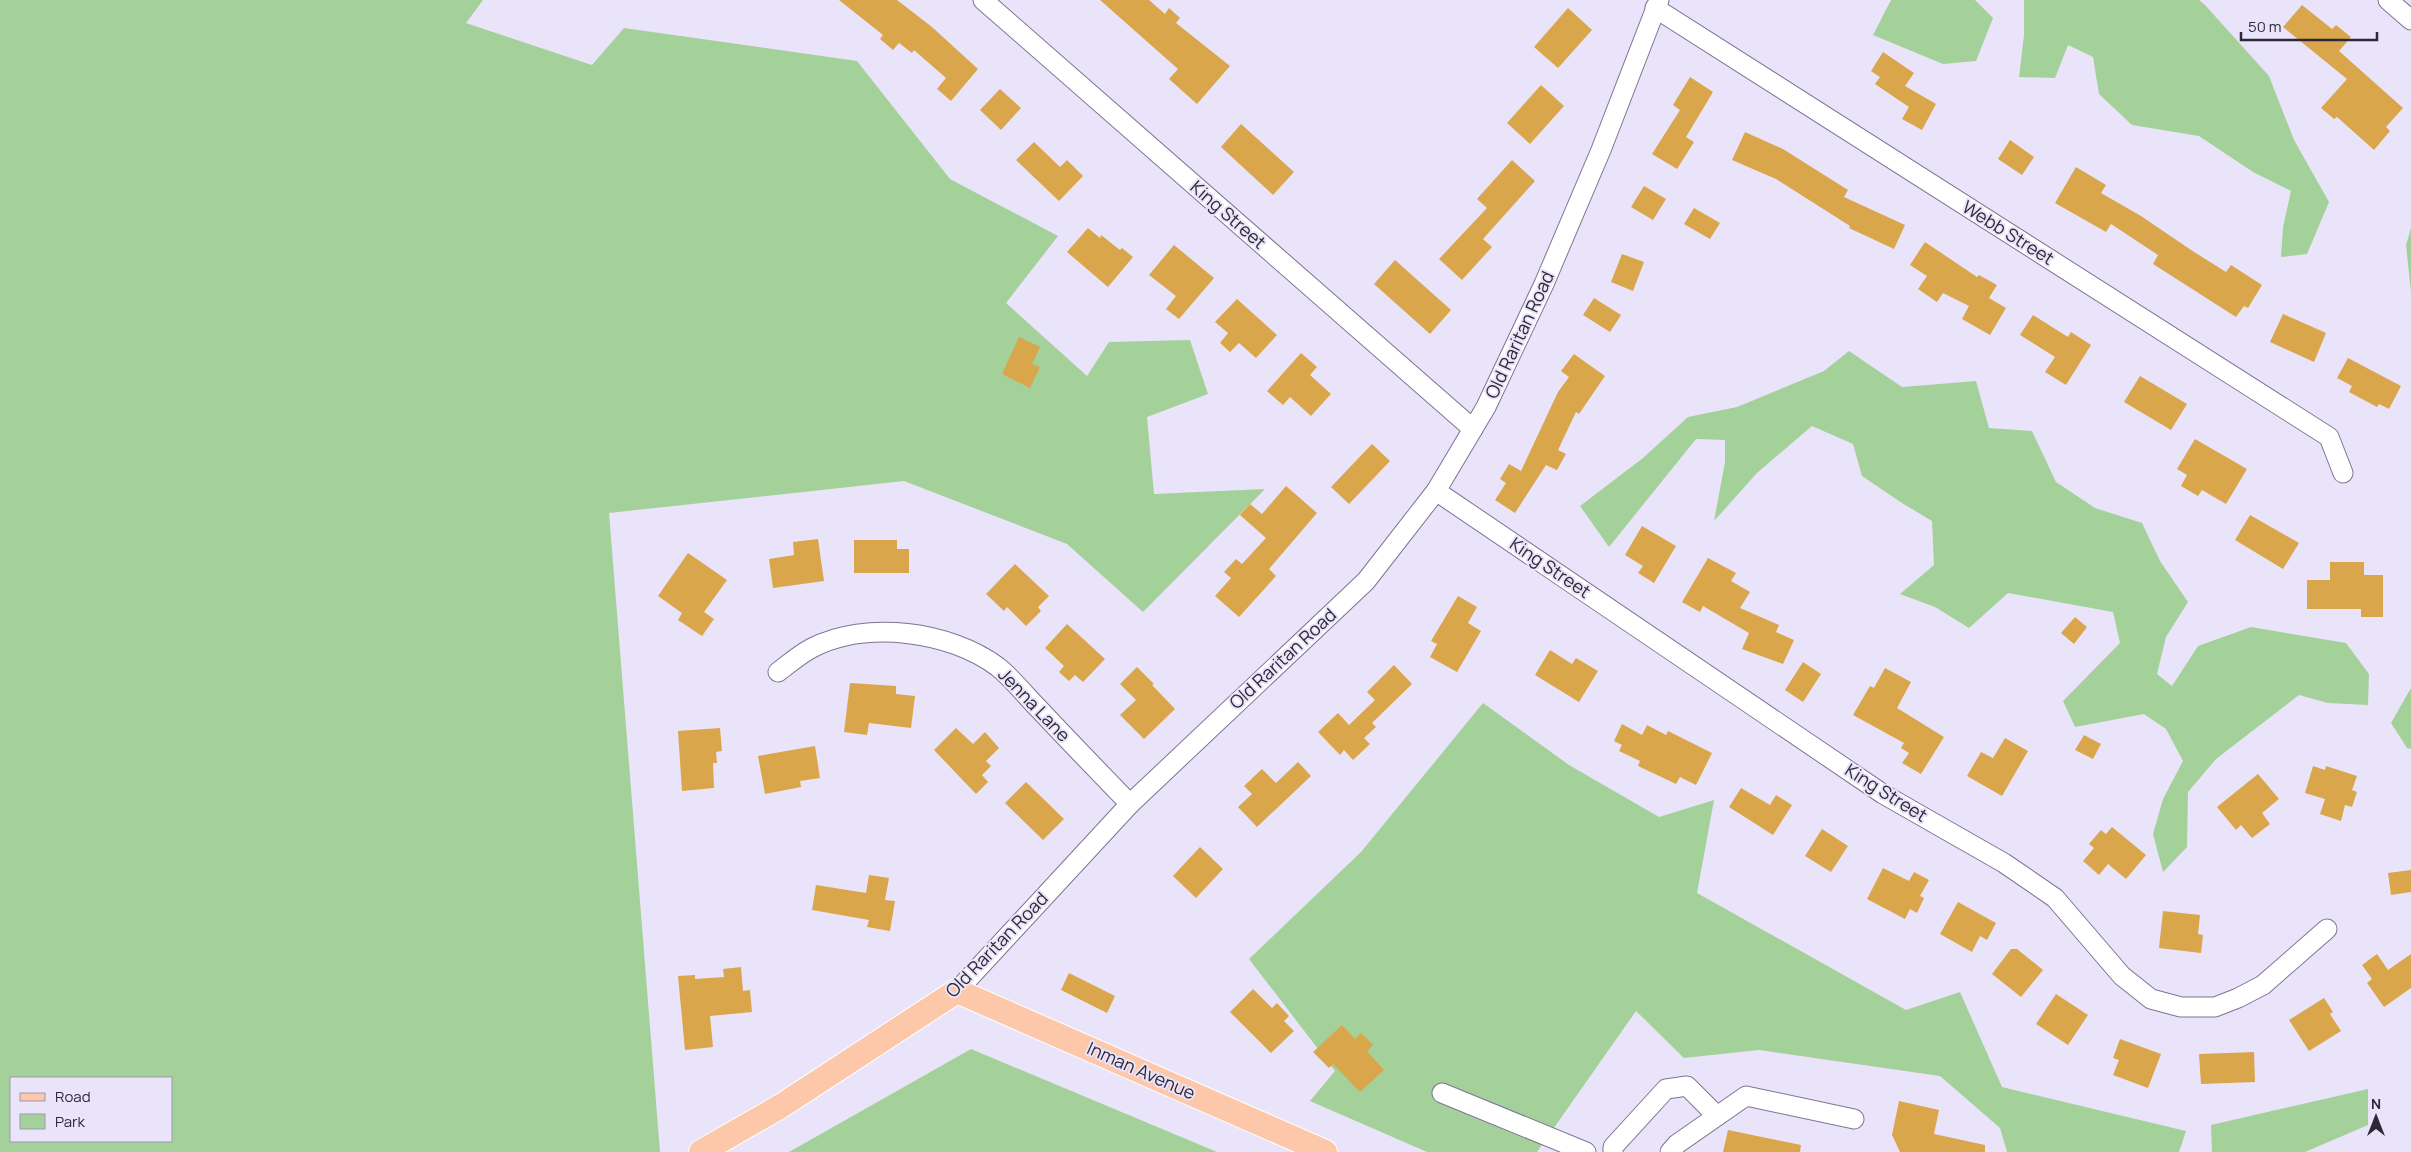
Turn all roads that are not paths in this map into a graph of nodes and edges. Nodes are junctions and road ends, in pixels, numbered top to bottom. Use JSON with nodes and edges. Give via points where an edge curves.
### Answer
{"nodes":[{"id":1,"x":983,"y":0,"type":"edge"},
{"id":2,"x":2388,"y":0,"type":"edge"},
{"id":3,"x":1657,"y":4,"type":"edge"},
{"id":4,"x":2411,"y":20,"type":"edge"},
{"id":5,"x":1473,"y":429,"type":"junction"},
{"id":6,"x":2344,"y":473,"type":"dead end"},
{"id":7,"x":1436,"y":491,"type":"junction"},
{"id":8,"x":778,"y":672,"type":"dead end"},
{"id":9,"x":1130,"y":804,"type":"junction"},
{"id":10,"x":2327,"y":929,"type":"dead end"},
{"id":11,"x":957,"y":991,"type":"junction"},
{"id":12,"x":1442,"y":1093,"type":"dead end"},
{"id":13,"x":1717,"y":1116,"type":"junction"},
{"id":14,"x":1854,"y":1119,"type":"dead end"},
{"id":15,"x":701,"y":1152,"type":"edge"},
{"id":16,"x":1325,"y":1152,"type":"edge"},
{"id":17,"x":1586,"y":1152,"type":"edge"},
{"id":18,"x":1613,"y":1152,"type":"edge"},
{"id":19,"x":1670,"y":1152,"type":"edge"}],
"edges":[{"from":1,"to":5,"type":"street","name":"King Street"},
{"from":2,"to":4,"type":"street"},
{"from":3,"to":5,"type":"street","name":"Old Raritan Road","via":[[1555,258]]},
{"from":3,"to":6,"type":"street","name":"Webb Street","via":[[2329,437]]},
{"from":5,"to":7,"type":"street","name":"Old Raritan Road"},
{"from":7,"to":9,"type":"street","name":"Old Raritan Road","via":[[1366,581]]},
{"from":7,"to":10,"type":"street","name":"King Street","via":[[1883,794],[2004,863],[2056,898],[2122,976],[2151,1000],[2181,1007],[2215,1007],[2238,998],[2263,985]]},
{"from":8,"to":9,"type":"street","name":"Jenna Lane","via":[[812,648],[871,633],[912,634],[971,651],[998,667]]},
{"from":9,"to":11,"type":"street","name":"Old Raritan Road"},
{"from":11,"to":15,"type":"main road","name":"Old Raritan Road","via":[[781,1106]]},
{"from":11,"to":16,"type":"main road","name":"Inman Avenue"},
{"from":12,"to":17,"type":"street"},
{"from":13,"to":14,"type":"street","via":[[1746,1096]]},
{"from":13,"to":18,"type":"street","via":[[1687,1086],[1666,1089],[1613,1147]]},
{"from":13,"to":19,"type":"street","via":[[1676,1144]]}]}
